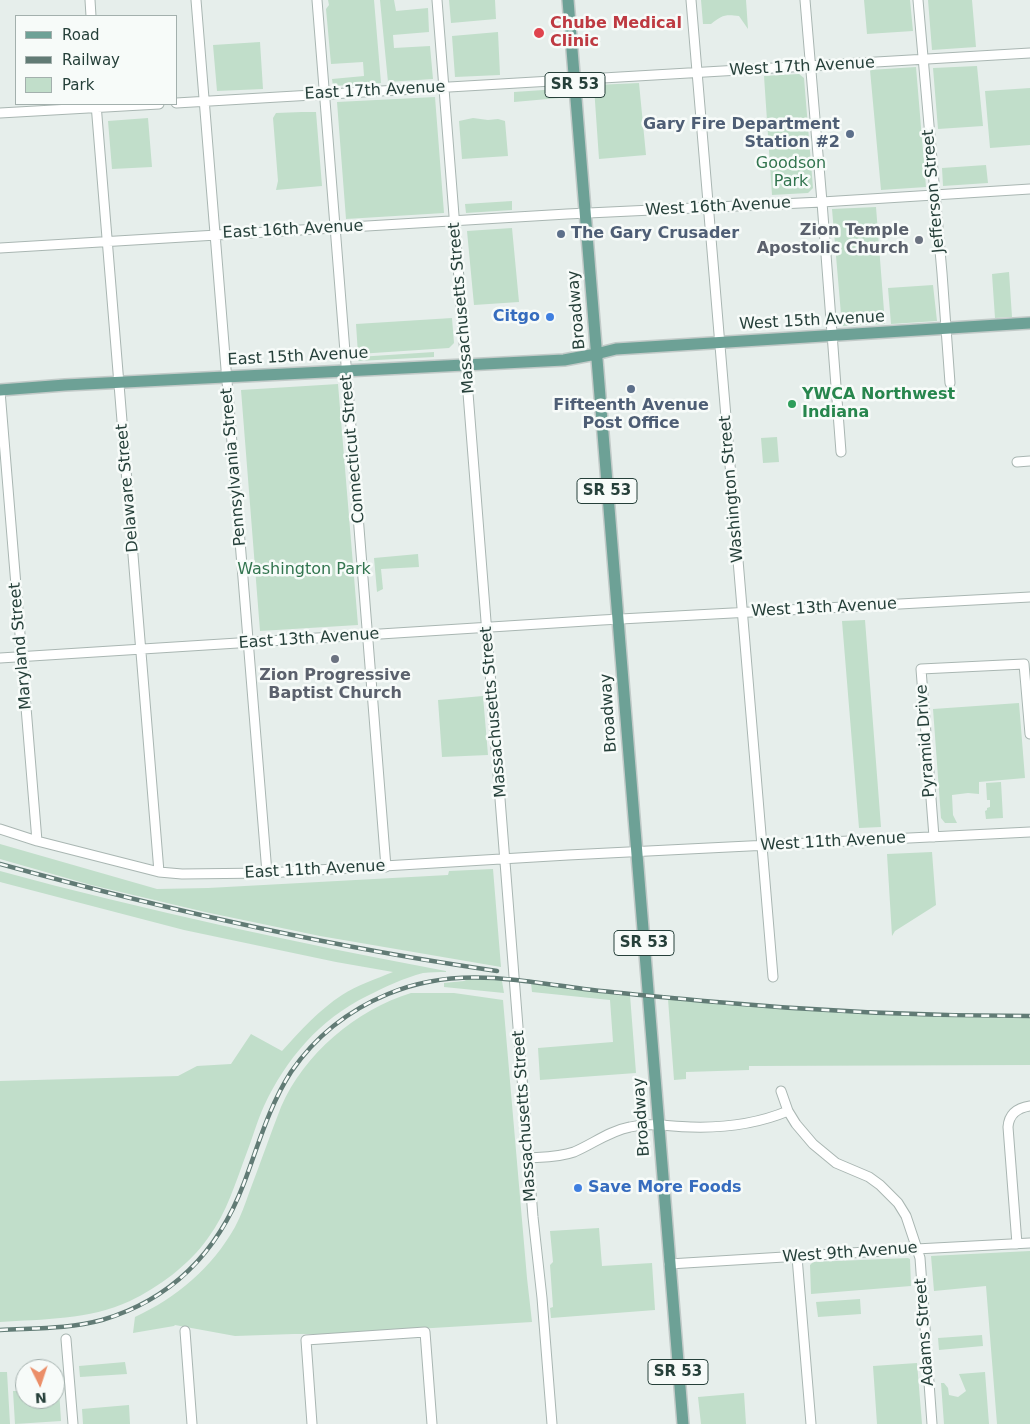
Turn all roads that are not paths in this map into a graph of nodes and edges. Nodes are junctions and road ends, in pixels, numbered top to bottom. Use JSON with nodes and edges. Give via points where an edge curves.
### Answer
{"nodes":[{"id":1,"x":90,"y":0,"type":"edge"},
{"id":2,"x":196,"y":0,"type":"edge"},
{"id":3,"x":317,"y":0,"type":"edge"},
{"id":4,"x":437,"y":0,"type":"edge"},
{"id":5,"x":568,"y":0,"type":"edge"},
{"id":6,"x":691,"y":0,"type":"edge"},
{"id":7,"x":805,"y":0,"type":"edge"},
{"id":8,"x":918,"y":0,"type":"edge"},
{"id":9,"x":91,"y":15,"type":"edge"},
{"id":10,"x":1030,"y":54,"type":"edge"},
{"id":11,"x":923,"y":60,"type":"junction"},
{"id":12,"x":811,"y":66,"type":"junction"},
{"id":13,"x":697,"y":73,"type":"junction"},
{"id":14,"x":574,"y":80,"type":"junction"},
{"id":15,"x":444,"y":87,"type":"junction"},
{"id":16,"x":325,"y":94,"type":"junction"},
{"id":17,"x":204,"y":101,"type":"junction"},
{"id":18,"x":178,"y":103,"type":"edge"},
{"id":19,"x":128,"y":105,"type":"edge"},
{"id":20,"x":97,"y":106,"type":"edge"},
{"id":21,"x":0,"y":113,"type":"edge"},
{"id":22,"x":1030,"y":189,"type":"edge"},
{"id":23,"x":935,"y":195,"type":"junction"},
{"id":24,"x":822,"y":202,"type":"junction"},
{"id":25,"x":709,"y":207,"type":"junction"},
{"id":26,"x":585,"y":213,"type":"junction"},
{"id":27,"x":455,"y":221,"type":"junction"},
{"id":28,"x":336,"y":228,"type":"junction"},
{"id":29,"x":215,"y":235,"type":"junction"},
{"id":30,"x":108,"y":241,"type":"junction"},
{"id":31,"x":0,"y":248,"type":"edge"},
{"id":32,"x":1030,"y":323,"type":"edge"},
{"id":33,"x":946,"y":329,"type":"junction"},
{"id":34,"x":832,"y":336,"type":"junction"},
{"id":35,"x":720,"y":343,"type":"junction"},
{"id":36,"x":596,"y":354,"type":"junction"},
{"id":37,"x":466,"y":365,"type":"junction"},
{"id":38,"x":347,"y":371,"type":"junction"},
{"id":39,"x":227,"y":377,"type":"junction"},
{"id":40,"x":119,"y":382,"type":"junction"},
{"id":41,"x":950,"y":383,"type":"dead end"},
{"id":42,"x":0,"y":390,"type":"edge"},
{"id":43,"x":841,"y":452,"type":"dead end"},
{"id":44,"x":1030,"y":461,"type":"edge"},
{"id":45,"x":1017,"y":462,"type":"dead end"},
{"id":46,"x":1030,"y":597,"type":"edge"},
{"id":47,"x":742,"y":613,"type":"junction"},
{"id":48,"x":618,"y":620,"type":"junction"},
{"id":49,"x":487,"y":628,"type":"junction"},
{"id":50,"x":368,"y":635,"type":"junction"},
{"id":51,"x":249,"y":642,"type":"junction"},
{"id":52,"x":141,"y":649,"type":"junction"},
{"id":53,"x":21,"y":656,"type":"junction"},
{"id":54,"x":0,"y":658,"type":"edge"},
{"id":55,"x":1030,"y":734,"type":"edge"},
{"id":56,"x":0,"y":828,"type":"edge"},
{"id":57,"x":1030,"y":832,"type":"edge"},
{"id":58,"x":934,"y":837,"type":"junction"},
{"id":59,"x":37,"y":841,"type":"junction"},
{"id":60,"x":762,"y":846,"type":"junction"},
{"id":61,"x":636,"y":852,"type":"junction"},
{"id":62,"x":505,"y":860,"type":"junction"},
{"id":63,"x":386,"y":867,"type":"junction"},
{"id":64,"x":159,"y":872,"type":"junction"},
{"id":65,"x":267,"y":873,"type":"junction"},
{"id":66,"x":773,"y":978,"type":"dead end"},
{"id":67,"x":782,"y":1091,"type":"dead end"},
{"id":68,"x":1030,"y":1106,"type":"edge"},
{"id":69,"x":788,"y":1111,"type":"junction"},
{"id":70,"x":658,"y":1124,"type":"junction"},
{"id":71,"x":529,"y":1158,"type":"junction"},
{"id":72,"x":1030,"y":1243,"type":"edge"},
{"id":73,"x":1017,"y":1244,"type":"junction"},
{"id":74,"x":916,"y":1249,"type":"junction"},
{"id":75,"x":798,"y":1256,"type":"junction"},
{"id":76,"x":669,"y":1264,"type":"junction"},
{"id":77,"x":185,"y":1331,"type":"dead end"},
{"id":78,"x":66,"y":1339,"type":"dead end"},
{"id":79,"x":73,"y":1424,"type":"edge"},
{"id":80,"x":192,"y":1424,"type":"edge"},
{"id":81,"x":312,"y":1424,"type":"edge"},
{"id":82,"x":432,"y":1424,"type":"edge"},
{"id":83,"x":552,"y":1424,"type":"edge"},
{"id":84,"x":683,"y":1424,"type":"edge"},
{"id":85,"x":811,"y":1424,"type":"edge"},
{"id":86,"x":932,"y":1424,"type":"edge"}],
"edges":[{"from":1,"to":9,"type":"street"},
{"from":2,"to":17,"type":"street","name":"Pennsylvania Street"},
{"from":3,"to":16,"type":"street","name":"Connecticut Street"},
{"from":4,"to":15,"type":"street","name":"Massachusetts Street"},
{"from":5,"to":14,"type":"main road","name":"Broadway","number":"SR 53"},
{"from":6,"to":13,"type":"street","name":"Washington Street"},
{"from":7,"to":12,"type":"street"},
{"from":8,"to":11,"type":"street","name":"Jefferson Street"},
{"from":10,"to":11,"type":"street","name":"West 17th Avenue"},
{"from":11,"to":12,"type":"street","name":"West 17th Avenue"},
{"from":11,"to":23,"type":"street","name":"Jefferson Street"},
{"from":12,"to":13,"type":"street","name":"West 17th Avenue"},
{"from":12,"to":24,"type":"street"},
{"from":13,"to":14,"type":"street","name":"West 17th Avenue"},
{"from":13,"to":25,"type":"street","name":"Washington Street"},
{"from":14,"to":15,"type":"street","name":"East 17th Avenue"},
{"from":14,"to":26,"type":"main road","name":"Broadway","number":"SR 53"},
{"from":15,"to":16,"type":"street","name":"East 17th Avenue"},
{"from":15,"to":27,"type":"street","name":"Massachusetts Street"},
{"from":16,"to":17,"type":"street","name":"East 17th Avenue"},
{"from":16,"to":28,"type":"street","name":"Connecticut Street"},
{"from":17,"to":18,"type":"street","name":"East 17th Avenue"},
{"from":17,"to":29,"type":"street","name":"Pennsylvania Street"},
{"from":19,"to":20,"type":"street"},
{"from":20,"to":21,"type":"street"},
{"from":20,"to":30,"type":"street","name":"Delaware Street"},
{"from":22,"to":23,"type":"street","name":"West 16th Avenue"},
{"from":23,"to":24,"type":"street","name":"West 16th Avenue"},
{"from":23,"to":33,"type":"street","name":"Jefferson Street"},
{"from":24,"to":25,"type":"street","name":"West 16th Avenue"},
{"from":24,"to":34,"type":"street"},
{"from":25,"to":26,"type":"street","name":"West 16th Avenue"},
{"from":25,"to":35,"type":"street","name":"Washington Street"},
{"from":26,"to":27,"type":"street","name":"East 16th Avenue"},
{"from":26,"to":36,"type":"main road","name":"Broadway","number":"SR 53"},
{"from":27,"to":28,"type":"street","name":"East 16th Avenue"},
{"from":27,"to":37,"type":"street","name":"Massachusetts Street"},
{"from":28,"to":29,"type":"street","name":"East 16th Avenue"},
{"from":28,"to":38,"type":"street","name":"Connecticut Street"},
{"from":29,"to":30,"type":"street","name":"East 16th Avenue"},
{"from":29,"to":39,"type":"street","name":"Pennsylvania Street"},
{"from":30,"to":31,"type":"street","name":"East 16th Avenue"},
{"from":30,"to":40,"type":"street","name":"Delaware Street"},
{"from":32,"to":33,"type":"main road","name":"West 15th Avenue"},
{"from":33,"to":34,"type":"main road","name":"West 15th Avenue"},
{"from":33,"to":41,"type":"street","name":"Jefferson Street"},
{"from":34,"to":35,"type":"main road","name":"West 15th Avenue"},
{"from":34,"to":43,"type":"street"},
{"from":35,"to":36,"type":"main road","name":"West 15th Avenue","via":[[616,349]]},
{"from":35,"to":47,"type":"street","name":"Washington Street"},
{"from":36,"to":37,"type":"main road","name":"East 15th Avenue","via":[[567,359]]},
{"from":36,"to":48,"type":"main road","name":"Broadway","number":"SR 53"},
{"from":37,"to":38,"type":"main road","name":"East 15th Avenue"},
{"from":37,"to":49,"type":"street","name":"Massachusetts Street"},
{"from":38,"to":39,"type":"main road","name":"East 15th Avenue"},
{"from":38,"to":50,"type":"street","name":"Connecticut Street"},
{"from":39,"to":40,"type":"main road","name":"East 15th Avenue"},
{"from":39,"to":51,"type":"street","name":"Pennsylvania Street"},
{"from":40,"to":42,"type":"main road","name":"East 15th Avenue"},
{"from":40,"to":52,"type":"street","name":"Delaware Street"},
{"from":42,"to":53,"type":"street","name":"Maryland Street"},
{"from":44,"to":45,"type":"street"},
{"from":46,"to":47,"type":"street","name":"West 13th Avenue"},
{"from":47,"to":48,"type":"street","name":"West 13th Avenue"},
{"from":47,"to":60,"type":"street","name":"Washington Street"},
{"from":48,"to":49,"type":"street","name":"East 13th Avenue"},
{"from":48,"to":61,"type":"main road","name":"Broadway","number":"SR 53"},
{"from":49,"to":50,"type":"street","name":"East 13th Avenue"},
{"from":49,"to":62,"type":"street","name":"Massachusetts Street"},
{"from":50,"to":51,"type":"street","name":"East 13th Avenue"},
{"from":50,"to":63,"type":"street","name":"Connecticut Street"},
{"from":51,"to":52,"type":"street","name":"East 13th Avenue"},
{"from":51,"to":65,"type":"street","name":"Pennsylvania Street"},
{"from":52,"to":53,"type":"street","name":"East 13th Avenue"},
{"from":52,"to":64,"type":"street","name":"Delaware Street"},
{"from":53,"to":54,"type":"street","name":"East 13th Avenue"},
{"from":53,"to":59,"type":"street","name":"Maryland Street"},
{"from":55,"to":58,"type":"street","name":"Pyramid Drive","via":[[1024,664],[921,669]]},
{"from":56,"to":59,"type":"street","name":"East 11th Avenue"},
{"from":57,"to":58,"type":"street","name":"West 11th Avenue"},
{"from":58,"to":60,"type":"street","name":"West 11th Avenue"},
{"from":59,"to":64,"type":"street","name":"East 11th Avenue"},
{"from":60,"to":61,"type":"street","name":"West 11th Avenue"},
{"from":60,"to":66,"type":"street","name":"Washington Street"},
{"from":61,"to":62,"type":"street","name":"East 11th Avenue"},
{"from":61,"to":70,"type":"main road","name":"Broadway","number":"SR 53"},
{"from":62,"to":63,"type":"street","name":"East 11th Avenue"},
{"from":62,"to":71,"type":"street","name":"Massachusetts Street"},
{"from":63,"to":65,"type":"street","name":"East 11th Avenue"},
{"from":64,"to":65,"type":"street","name":"East 11th Avenue"},
{"from":67,"to":69,"type":"street","name":"Adams Street"},
{"from":68,"to":73,"type":"street","via":[[1018,1109],[1008,1122]]},
{"from":69,"to":70,"type":"street","via":[[731,1127],[690,1128]]},
{"from":69,"to":74,"type":"street","name":"Adams Street","via":[[804,1135],[822,1153],[869,1177],[890,1194],[906,1216]]},
{"from":70,"to":71,"type":"street","via":[[615,1131],[563,1155]]},
{"from":70,"to":76,"type":"main road","name":"Broadway","number":"SR 53"},
{"from":71,"to":83,"type":"street","name":"Massachusetts Street"},
{"from":72,"to":73,"type":"street","name":"West 9th Avenue"},
{"from":73,"to":74,"type":"street","name":"West 9th Avenue"},
{"from":74,"to":75,"type":"street","name":"West 9th Avenue"},
{"from":74,"to":86,"type":"street","name":"Adams Street","via":[[920,1258]]},
{"from":75,"to":76,"type":"street","name":"West 9th Avenue"},
{"from":75,"to":85,"type":"street"},
{"from":76,"to":84,"type":"main road","name":"Broadway","number":"SR 53"},
{"from":77,"to":80,"type":"street"},
{"from":78,"to":79,"type":"street"},
{"from":81,"to":82,"type":"street","via":[[306,1340],[425,1332]]}]}
